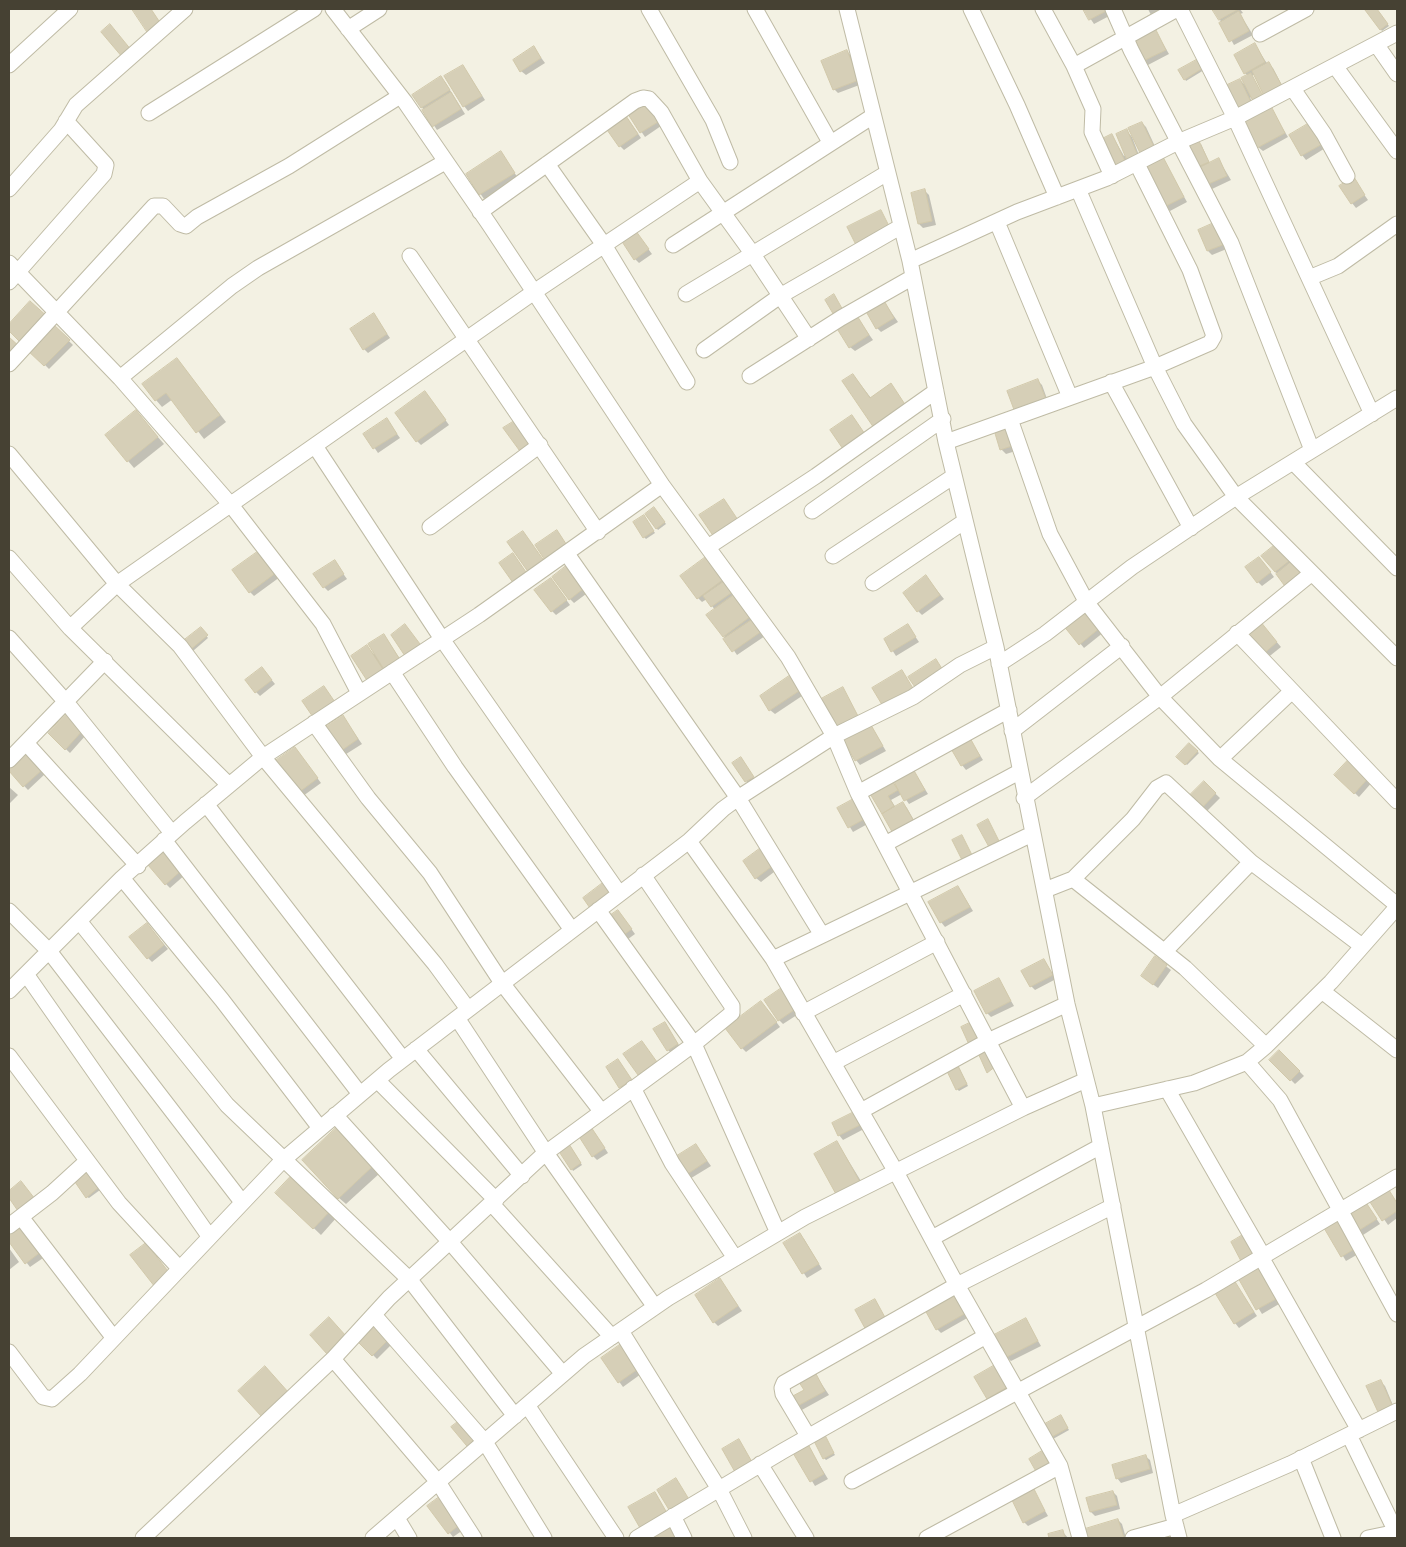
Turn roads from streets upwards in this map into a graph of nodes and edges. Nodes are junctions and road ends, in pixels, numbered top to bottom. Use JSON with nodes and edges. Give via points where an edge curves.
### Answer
{"nodes":[{"id":1,"x":70,"y":9,"type":"edge"},
{"id":2,"x":185,"y":9,"type":"edge"},
{"id":3,"x":314,"y":9,"type":"edge"},
{"id":4,"x":333,"y":9,"type":"edge"},
{"id":5,"x":379,"y":9,"type":"edge"},
{"id":6,"x":649,"y":9,"type":"edge"},
{"id":7,"x":755,"y":9,"type":"edge"},
{"id":8,"x":847,"y":9,"type":"edge"},
{"id":9,"x":971,"y":9,"type":"edge"},
{"id":10,"x":1043,"y":9,"type":"edge"},
{"id":11,"x":1113,"y":9,"type":"edge"},
{"id":12,"x":1178,"y":9,"type":"edge"},
{"id":13,"x":1306,"y":9,"type":"edge"},
{"id":14,"x":348,"y":29,"type":"junction"},
{"id":15,"x":1397,"y":33,"type":"edge"},
{"id":16,"x":1260,"y":34,"type":"dead end"},
{"id":17,"x":1125,"y":36,"type":"junction"},
{"id":18,"x":1376,"y":44,"type":"junction"},
{"id":19,"x":9,"y":65,"type":"edge"},
{"id":20,"x":1074,"y":66,"type":"junction"},
{"id":21,"x":1335,"y":66,"type":"junction"},
{"id":22,"x":1397,"y":74,"type":"edge"},
{"id":23,"x":1293,"y":88,"type":"junction"},
{"id":24,"x":400,"y":96,"type":"junction"},
{"id":25,"x":149,"y":113,"type":"dead end"},
{"id":26,"x":873,"y":116,"type":"junction"},
{"id":27,"x":1235,"y":118,"type":"junction"},
{"id":28,"x":66,"y":121,"type":"junction"},
{"id":29,"x":830,"y":142,"type":"junction"},
{"id":30,"x":1178,"y":142,"type":"junction"},
{"id":31,"x":1397,"y":151,"type":"edge"},
{"id":32,"x":445,"y":162,"type":"junction"},
{"id":33,"x":730,"y":162,"type":"dead end"},
{"id":34,"x":547,"y":164,"type":"junction"},
{"id":35,"x":1137,"y":164,"type":"junction"},
{"id":36,"x":887,"y":172,"type":"junction"},
{"id":37,"x":1112,"y":176,"type":"junction"},
{"id":38,"x":1347,"y":176,"type":"dead end"},
{"id":39,"x":700,"y":181,"type":"junction"},
{"id":40,"x":9,"y":189,"type":"edge"},
{"id":41,"x":1078,"y":189,"type":"junction"},
{"id":42,"x":1056,"y":197,"type":"junction"},
{"id":43,"x":480,"y":212,"type":"junction"},
{"id":44,"x":722,"y":212,"type":"junction"},
{"id":45,"x":997,"y":222,"type":"junction"},
{"id":46,"x":1397,"y":224,"type":"edge"},
{"id":47,"x":900,"y":227,"type":"junction"},
{"id":48,"x":604,"y":245,"type":"junction"},
{"id":49,"x":673,"y":245,"type":"dead end"},
{"id":50,"x":752,"y":253,"type":"junction"},
{"id":51,"x":410,"y":256,"type":"dead end"},
{"id":52,"x":910,"y":261,"type":"junction"},
{"id":53,"x":12,"y":272,"type":"edge"},
{"id":54,"x":913,"y":277,"type":"junction"},
{"id":55,"x":1309,"y":278,"type":"junction"},
{"id":56,"x":534,"y":292,"type":"junction"},
{"id":57,"x":686,"y":294,"type":"dead end"},
{"id":58,"x":780,"y":296,"type":"junction"},
{"id":59,"x":57,"y":314,"type":"junction"},
{"id":60,"x":468,"y":338,"type":"junction"},
{"id":61,"x":809,"y":339,"type":"junction"},
{"id":62,"x":704,"y":350,"type":"dead end"},
{"id":63,"x":9,"y":364,"type":"edge"},
{"id":64,"x":1155,"y":367,"type":"junction"},
{"id":65,"x":750,"y":376,"type":"dead end"},
{"id":66,"x":120,"y":378,"type":"junction"},
{"id":67,"x":688,"y":382,"type":"dead end"},
{"id":68,"x":1111,"y":382,"type":"junction"},
{"id":69,"x":936,"y":391,"type":"junction"},
{"id":70,"x":1070,"y":397,"type":"junction"},
{"id":71,"x":1397,"y":398,"type":"edge"},
{"id":72,"x":1372,"y":414,"type":"junction"},
{"id":73,"x":943,"y":419,"type":"junction"},
{"id":74,"x":1010,"y":419,"type":"junction"},
{"id":75,"x":946,"y":442,"type":"junction"},
{"id":76,"x":540,"y":445,"type":"junction"},
{"id":77,"x":315,"y":446,"type":"junction"},
{"id":78,"x":1312,"y":450,"type":"junction"},
{"id":79,"x":9,"y":454,"type":"edge"},
{"id":80,"x":1293,"y":462,"type":"junction"},
{"id":81,"x":954,"y":476,"type":"junction"},
{"id":82,"x":662,"y":485,"type":"junction"},
{"id":83,"x":1236,"y":497,"type":"junction"},
{"id":84,"x":231,"y":505,"type":"junction"},
{"id":85,"x":812,"y":511,"type":"dead end"},
{"id":86,"x":965,"y":521,"type":"junction"},
{"id":87,"x":430,"y":527,"type":"dead end"},
{"id":88,"x":1191,"y":528,"type":"junction"},
{"id":89,"x":598,"y":532,"type":"junction"},
{"id":90,"x":708,"y":547,"type":"junction"},
{"id":91,"x":567,"y":554,"type":"junction"},
{"id":92,"x":833,"y":556,"type":"dead end"},
{"id":93,"x":9,"y":558,"type":"edge"},
{"id":94,"x":1397,"y":568,"type":"edge"},
{"id":95,"x":1312,"y":573,"type":"junction"},
{"id":96,"x":873,"y":583,"type":"dead end"},
{"id":97,"x":117,"y":584,"type":"junction"},
{"id":98,"x":1087,"y":603,"type":"junction"},
{"id":99,"x":70,"y":628,"type":"junction"},
{"id":100,"x":1237,"y":633,"type":"junction"},
{"id":101,"x":9,"y":638,"type":"edge"},
{"id":102,"x":442,"y":639,"type":"junction"},
{"id":103,"x":1122,"y":646,"type":"junction"},
{"id":104,"x":996,"y":647,"type":"junction"},
{"id":105,"x":1397,"y":658,"type":"edge"},
{"id":106,"x":105,"y":661,"type":"junction"},
{"id":107,"x":999,"y":664,"type":"junction"},
{"id":108,"x":392,"y":672,"type":"junction"},
{"id":109,"x":1292,"y":691,"type":"junction"},
{"id":110,"x":359,"y":693,"type":"junction"},
{"id":111,"x":1160,"y":697,"type":"junction"},
{"id":112,"x":66,"y":702,"type":"junction"},
{"id":113,"x":1009,"y":710,"type":"junction"},
{"id":114,"x":314,"y":723,"type":"junction"},
{"id":115,"x":1012,"y":731,"type":"junction"},
{"id":116,"x":834,"y":736,"type":"junction"},
{"id":117,"x":26,"y":743,"type":"junction"},
{"id":118,"x":263,"y":757,"type":"junction"},
{"id":119,"x":1220,"y":759,"type":"junction"},
{"id":120,"x":9,"y":760,"type":"edge"},
{"id":121,"x":1019,"y":772,"type":"junction"},
{"id":122,"x":230,"y":785,"type":"junction"},
{"id":123,"x":858,"y":793,"type":"junction"},
{"id":124,"x":738,"y":798,"type":"junction"},
{"id":125,"x":1024,"y":798,"type":"junction"},
{"id":126,"x":1397,"y":802,"type":"edge"},
{"id":127,"x":206,"y":804,"type":"junction"},
{"id":128,"x":1032,"y":834,"type":"junction"},
{"id":129,"x":168,"y":836,"type":"junction"},
{"id":130,"x":689,"y":841,"type":"junction"},
{"id":131,"x":885,"y":844,"type":"junction"},
{"id":132,"x":1251,"y":862,"type":"junction"},
{"id":133,"x":138,"y":866,"type":"junction"},
{"id":134,"x":643,"y":875,"type":"junction"},
{"id":135,"x":122,"y":878,"type":"junction"},
{"id":136,"x":1073,"y":879,"type":"junction"},
{"id":137,"x":1045,"y":890,"type":"junction"},
{"id":138,"x":911,"y":892,"type":"junction"},
{"id":139,"x":619,"y":893,"type":"junction"},
{"id":140,"x":1397,"y":906,"type":"edge"},
{"id":141,"x":598,"y":910,"type":"junction"},
{"id":142,"x":9,"y":911,"type":"edge"},
{"id":143,"x":79,"y":921,"type":"junction"},
{"id":144,"x":1392,"y":923,"type":"edge"},
{"id":145,"x":572,"y":930,"type":"junction"},
{"id":146,"x":822,"y":935,"type":"junction"},
{"id":147,"x":937,"y":942,"type":"junction"},
{"id":148,"x":1362,"y":946,"type":"junction"},
{"id":149,"x":49,"y":951,"type":"junction"},
{"id":150,"x":1165,"y":952,"type":"junction"},
{"id":151,"x":773,"y":959,"type":"junction"},
{"id":152,"x":26,"y":974,"type":"junction"},
{"id":153,"x":502,"y":982,"type":"junction"},
{"id":154,"x":9,"y":991,"type":"edge"},
{"id":155,"x":1322,"y":991,"type":"junction"},
{"id":156,"x":964,"y":994,"type":"junction"},
{"id":157,"x":1067,"y":1004,"type":"junction"},
{"id":158,"x":804,"y":1013,"type":"junction"},
{"id":159,"x":463,"y":1014,"type":"junction"},
{"id":160,"x":988,"y":1041,"type":"junction"},
{"id":161,"x":694,"y":1044,"type":"junction"},
{"id":162,"x":1266,"y":1046,"type":"junction"},
{"id":163,"x":416,"y":1050,"type":"junction"},
{"id":164,"x":1397,"y":1050,"type":"edge"},
{"id":165,"x":9,"y":1056,"type":"edge"},
{"id":166,"x":403,"y":1059,"type":"junction"},
{"id":167,"x":1247,"y":1062,"type":"junction"},
{"id":168,"x":833,"y":1064,"type":"junction"},
{"id":169,"x":377,"y":1080,"type":"junction"},
{"id":170,"x":1086,"y":1080,"type":"junction"},
{"id":171,"x":633,"y":1088,"type":"junction"},
{"id":172,"x":1167,"y":1089,"type":"junction"},
{"id":173,"x":360,"y":1094,"type":"junction"},
{"id":174,"x":1093,"y":1106,"type":"junction"},
{"id":175,"x":1023,"y":1108,"type":"junction"},
{"id":176,"x":601,"y":1111,"type":"junction"},
{"id":177,"x":861,"y":1111,"type":"junction"},
{"id":178,"x":335,"y":1115,"type":"junction"},
{"id":179,"x":320,"y":1128,"type":"junction"},
{"id":180,"x":1101,"y":1146,"type":"junction"},
{"id":181,"x":546,"y":1153,"type":"junction"},
{"id":182,"x":283,"y":1160,"type":"junction"},
{"id":183,"x":86,"y":1161,"type":"junction"},
{"id":184,"x":896,"y":1172,"type":"junction"},
{"id":185,"x":522,"y":1176,"type":"junction"},
{"id":186,"x":1397,"y":1177,"type":"edge"},
{"id":187,"x":242,"y":1202,"type":"junction"},
{"id":188,"x":494,"y":1202,"type":"junction"},
{"id":189,"x":1113,"y":1206,"type":"junction"},
{"id":190,"x":1341,"y":1211,"type":"junction"},
{"id":191,"x":15,"y":1221,"type":"edge"},
{"id":192,"x":778,"y":1233,"type":"junction"},
{"id":193,"x":209,"y":1236,"type":"junction"},
{"id":194,"x":932,"y":1238,"type":"junction"},
{"id":195,"x":451,"y":1243,"type":"junction"},
{"id":196,"x":1262,"y":1257,"type":"junction"},
{"id":197,"x":735,"y":1258,"type":"junction"},
{"id":198,"x":179,"y":1268,"type":"junction"},
{"id":199,"x":410,"y":1280,"type":"junction"},
{"id":200,"x":957,"y":1285,"type":"junction"},
{"id":201,"x":655,"y":1307,"type":"junction"},
{"id":202,"x":1397,"y":1314,"type":"edge"},
{"id":203,"x":374,"y":1315,"type":"junction"},
{"id":204,"x":1137,"y":1327,"type":"junction"},
{"id":205,"x":616,"y":1334,"type":"junction"},
{"id":206,"x":986,"y":1336,"type":"junction"},
{"id":207,"x":113,"y":1338,"type":"junction"},
{"id":208,"x":9,"y":1352,"type":"edge"},
{"id":209,"x":333,"y":1359,"type":"junction"},
{"id":210,"x":563,"y":1374,"type":"junction"},
{"id":211,"x":1018,"y":1391,"type":"junction"},
{"id":212,"x":527,"y":1405,"type":"junction"},
{"id":213,"x":1397,"y":1411,"type":"edge"},
{"id":214,"x":515,"y":1416,"type":"junction"},
{"id":215,"x":1354,"y":1432,"type":"junction"},
{"id":216,"x":808,"y":1436,"type":"junction"},
{"id":217,"x":485,"y":1442,"type":"junction"},
{"id":218,"x":1301,"y":1458,"type":"junction"},
{"id":219,"x":760,"y":1464,"type":"junction"},
{"id":220,"x":1060,"y":1466,"type":"junction"},
{"id":221,"x":852,"y":1480,"type":"dead end"},
{"id":222,"x":438,"y":1482,"type":"junction"},
{"id":223,"x":719,"y":1489,"type":"junction"},
{"id":224,"x":673,"y":1516,"type":"junction"},
{"id":225,"x":397,"y":1518,"type":"junction"},
{"id":226,"x":1176,"y":1526,"type":"edge"},
{"id":227,"x":1397,"y":1533,"type":"edge"},
{"id":228,"x":147,"y":1537,"type":"edge"},
{"id":229,"x":373,"y":1538,"type":"edge"},
{"id":230,"x":409,"y":1538,"type":"edge"},
{"id":231,"x":474,"y":1538,"type":"edge"},
{"id":232,"x":544,"y":1538,"type":"edge"},
{"id":233,"x":616,"y":1538,"type":"edge"},
{"id":234,"x":637,"y":1538,"type":"edge"},
{"id":235,"x":684,"y":1538,"type":"edge"},
{"id":236,"x":744,"y":1538,"type":"edge"},
{"id":237,"x":806,"y":1538,"type":"edge"},
{"id":238,"x":927,"y":1538,"type":"edge"},
{"id":239,"x":1080,"y":1538,"type":"edge"},
{"id":240,"x":1133,"y":1538,"type":"edge"},
{"id":241,"x":1333,"y":1538,"type":"edge"},
{"id":242,"x":1368,"y":1538,"type":"edge"}],
"edges":[{"from":1,"to":19,"type":"street"},
{"from":2,"to":28,"type":"street","via":[[76,105]]},
{"from":3,"to":25,"type":"street"},
{"from":4,"to":14,"type":"street"},
{"from":5,"to":14,"type":"street"},
{"from":6,"to":33,"type":"street","via":[[713,120]]},
{"from":7,"to":29,"type":"street"},
{"from":8,"to":26,"type":"street"},
{"from":9,"to":42,"type":"street"},
{"from":10,"to":20,"type":"street"},
{"from":11,"to":17,"type":"street"},
{"from":12,"to":17,"type":"street"},
{"from":12,"to":27,"type":"street"},
{"from":13,"to":16,"type":"street"},
{"from":14,"to":24,"type":"street"},
{"from":15,"to":18,"type":"street"},
{"from":17,"to":20,"type":"street"},
{"from":17,"to":30,"type":"street"},
{"from":18,"to":21,"type":"street"},
{"from":18,"to":22,"type":"street"},
{"from":20,"to":37,"type":"street","via":[[1093,109],[1092,132]]},
{"from":21,"to":23,"type":"street"},
{"from":21,"to":31,"type":"street"},
{"from":23,"to":27,"type":"street"},
{"from":23,"to":38,"type":"street"},
{"from":24,"to":32,"type":"street"},
{"from":24,"to":59,"type":"street","via":[[186,226],[163,206],[154,206]]},
{"from":26,"to":29,"type":"street"},
{"from":26,"to":36,"type":"street"},
{"from":27,"to":30,"type":"street"},
{"from":27,"to":55,"type":"street"},
{"from":28,"to":40,"type":"street"},
{"from":28,"to":53,"type":"street","via":[[106,165],[106,169]]},
{"from":29,"to":44,"type":"street"},
{"from":30,"to":35,"type":"street"},
{"from":30,"to":78,"type":"street","via":[[1231,244]]},
{"from":32,"to":43,"type":"street"},
{"from":32,"to":66,"type":"street","via":[[258,268]]},
{"from":34,"to":39,"type":"street","via":[[643,98],[649,99],[660,112]]},
{"from":34,"to":43,"type":"street"},
{"from":34,"to":48,"type":"street"},
{"from":35,"to":37,"type":"street"},
{"from":35,"to":64,"type":"street","via":[[1190,270],[1214,336],[1210,343]]},
{"from":36,"to":47,"type":"street"},
{"from":36,"to":50,"type":"street"},
{"from":37,"to":41,"type":"street"},
{"from":39,"to":44,"type":"street"},
{"from":39,"to":48,"type":"street"},
{"from":41,"to":42,"type":"street"},
{"from":41,"to":64,"type":"street"},
{"from":42,"to":45,"type":"street"},
{"from":43,"to":56,"type":"street"},
{"from":44,"to":49,"type":"street"},
{"from":44,"to":50,"type":"street"},
{"from":45,"to":52,"type":"street"},
{"from":45,"to":70,"type":"street"},
{"from":46,"to":55,"type":"street","via":[[1338,266]]},
{"from":47,"to":52,"type":"street"},
{"from":47,"to":58,"type":"street"},
{"from":48,"to":56,"type":"street"},
{"from":48,"to":67,"type":"street"},
{"from":50,"to":57,"type":"street"},
{"from":50,"to":58,"type":"street"},
{"from":51,"to":60,"type":"street"},
{"from":52,"to":54,"type":"street"},
{"from":53,"to":59,"type":"street"},
{"from":54,"to":61,"type":"street"},
{"from":54,"to":69,"type":"street"},
{"from":55,"to":72,"type":"street"},
{"from":56,"to":60,"type":"street"},
{"from":56,"to":82,"type":"street"},
{"from":58,"to":61,"type":"street"},
{"from":58,"to":62,"type":"street"},
{"from":59,"to":63,"type":"street"},
{"from":59,"to":66,"type":"street"},
{"from":60,"to":76,"type":"street"},
{"from":60,"to":77,"type":"street"},
{"from":61,"to":65,"type":"street"},
{"from":64,"to":68,"type":"street"},
{"from":64,"to":83,"type":"street","via":[[1184,424]]},
{"from":66,"to":84,"type":"street"},
{"from":68,"to":70,"type":"street"},
{"from":68,"to":88,"type":"street"},
{"from":69,"to":73,"type":"street"},
{"from":69,"to":90,"type":"street"},
{"from":70,"to":74,"type":"street"},
{"from":71,"to":72,"type":"street"},
{"from":72,"to":78,"type":"street"},
{"from":73,"to":75,"type":"street"},
{"from":73,"to":85,"type":"street"},
{"from":74,"to":75,"type":"street"},
{"from":74,"to":98,"type":"street","via":[[1050,534]]},
{"from":75,"to":81,"type":"street"},
{"from":76,"to":87,"type":"street"},
{"from":76,"to":89,"type":"street"},
{"from":77,"to":84,"type":"street"},
{"from":77,"to":102,"type":"street"},
{"from":78,"to":80,"type":"street"},
{"from":79,"to":97,"type":"street"},
{"from":80,"to":83,"type":"street"},
{"from":80,"to":94,"type":"street"},
{"from":81,"to":86,"type":"street"},
{"from":81,"to":92,"type":"street"},
{"from":82,"to":89,"type":"street"},
{"from":82,"to":90,"type":"street"},
{"from":83,"to":88,"type":"street"},
{"from":83,"to":95,"type":"street"},
{"from":84,"to":97,"type":"street"},
{"from":84,"to":110,"type":"street","via":[[323,624]]},
{"from":86,"to":96,"type":"street"},
{"from":86,"to":104,"type":"street"},
{"from":88,"to":98,"type":"street"},
{"from":89,"to":91,"type":"street"},
{"from":90,"to":116,"type":"street","via":[[788,657]]},
{"from":91,"to":102,"type":"street"},
{"from":91,"to":124,"type":"street"},
{"from":93,"to":99,"type":"street"},
{"from":95,"to":100,"type":"street"},
{"from":95,"to":105,"type":"street"},
{"from":97,"to":99,"type":"street"},
{"from":97,"to":118,"type":"street","via":[[180,646]]},
{"from":98,"to":103,"type":"street"},
{"from":98,"to":107,"type":"street"},
{"from":99,"to":106,"type":"street"},
{"from":100,"to":109,"type":"street"},
{"from":100,"to":111,"type":"street"},
{"from":101,"to":112,"type":"street"},
{"from":102,"to":108,"type":"street"},
{"from":102,"to":139,"type":"street"},
{"from":103,"to":111,"type":"street"},
{"from":103,"to":115,"type":"street"},
{"from":104,"to":107,"type":"street"},
{"from":104,"to":116,"type":"street","via":[[960,665],[913,697]]},
{"from":106,"to":112,"type":"street"},
{"from":106,"to":122,"type":"street"},
{"from":107,"to":113,"type":"street"},
{"from":108,"to":110,"type":"street"},
{"from":108,"to":145,"type":"street","via":[[455,767]]},
{"from":109,"to":119,"type":"street"},
{"from":109,"to":126,"type":"street"},
{"from":110,"to":114,"type":"street"},
{"from":111,"to":119,"type":"street"},
{"from":111,"to":125,"type":"street"},
{"from":112,"to":117,"type":"street"},
{"from":112,"to":129,"type":"street"},
{"from":113,"to":115,"type":"street"},
{"from":113,"to":123,"type":"street"},
{"from":114,"to":118,"type":"street"},
{"from":114,"to":153,"type":"street","via":[[368,798],[430,873]]},
{"from":115,"to":121,"type":"street"},
{"from":116,"to":123,"type":"street"},
{"from":116,"to":124,"type":"street"},
{"from":117,"to":120,"type":"street"},
{"from":117,"to":133,"type":"street"},
{"from":118,"to":122,"type":"street"},
{"from":118,"to":159,"type":"street","via":[[435,964]]},
{"from":119,"to":140,"type":"street"},
{"from":121,"to":125,"type":"street"},
{"from":121,"to":131,"type":"street"},
{"from":122,"to":127,"type":"street"},
{"from":123,"to":131,"type":"street"},
{"from":124,"to":130,"type":"street"},
{"from":124,"to":146,"type":"street"},
{"from":125,"to":128,"type":"street"},
{"from":127,"to":129,"type":"street"},
{"from":127,"to":166,"type":"street"},
{"from":128,"to":137,"type":"street"},
{"from":128,"to":138,"type":"street"},
{"from":129,"to":133,"type":"street"},
{"from":129,"to":173,"type":"street"},
{"from":130,"to":134,"type":"street"},
{"from":130,"to":151,"type":"street"},
{"from":131,"to":138,"type":"street"},
{"from":132,"to":136,"type":"street","via":[[1169,784],[1163,782],[1133,819]]},
{"from":132,"to":148,"type":"street"},
{"from":132,"to":150,"type":"street"},
{"from":133,"to":135,"type":"street"},
{"from":134,"to":139,"type":"street"},
{"from":134,"to":161,"type":"street","via":[[732,1006],[732,1013]]},
{"from":135,"to":143,"type":"street"},
{"from":135,"to":179,"type":"street","via":[[222,1000]]},
{"from":136,"to":137,"type":"street"},
{"from":136,"to":150,"type":"street"},
{"from":137,"to":157,"type":"street"},
{"from":138,"to":146,"type":"street"},
{"from":138,"to":147,"type":"street"},
{"from":139,"to":141,"type":"street"},
{"from":140,"to":144,"type":"street"},
{"from":141,"to":145,"type":"street"},
{"from":141,"to":161,"type":"street"},
{"from":142,"to":149,"type":"street"},
{"from":143,"to":149,"type":"street"},
{"from":143,"to":182,"type":"street","via":[[228,1105]]},
{"from":144,"to":148,"type":"street"},
{"from":145,"to":153,"type":"street"},
{"from":146,"to":151,"type":"street"},
{"from":147,"to":156,"type":"street"},
{"from":147,"to":158,"type":"street"},
{"from":148,"to":155,"type":"street"},
{"from":149,"to":152,"type":"street"},
{"from":149,"to":187,"type":"street"},
{"from":150,"to":162,"type":"street"},
{"from":151,"to":158,"type":"street"},
{"from":152,"to":154,"type":"street"},
{"from":152,"to":193,"type":"street"},
{"from":153,"to":159,"type":"street"},
{"from":153,"to":176,"type":"street"},
{"from":155,"to":162,"type":"street"},
{"from":155,"to":164,"type":"street"},
{"from":156,"to":160,"type":"street"},
{"from":156,"to":168,"type":"street"},
{"from":157,"to":160,"type":"street"},
{"from":157,"to":170,"type":"street"},
{"from":158,"to":168,"type":"street"},
{"from":159,"to":163,"type":"street"},
{"from":159,"to":181,"type":"street"},
{"from":160,"to":175,"type":"street"},
{"from":160,"to":177,"type":"street"},
{"from":161,"to":171,"type":"street"},
{"from":161,"to":192,"type":"street"},
{"from":162,"to":167,"type":"street"},
{"from":163,"to":166,"type":"street"},
{"from":163,"to":185,"type":"street"},
{"from":165,"to":183,"type":"street"},
{"from":166,"to":169,"type":"street"},
{"from":167,"to":172,"type":"street","via":[[1194,1083]]},
{"from":167,"to":190,"type":"street","via":[[1280,1100]]},
{"from":168,"to":177,"type":"street"},
{"from":169,"to":173,"type":"street"},
{"from":169,"to":188,"type":"street"},
{"from":170,"to":174,"type":"street"},
{"from":170,"to":175,"type":"street"},
{"from":171,"to":176,"type":"street"},
{"from":171,"to":197,"type":"street","via":[[672,1163]]},
{"from":172,"to":174,"type":"street"},
{"from":172,"to":196,"type":"street"},
{"from":173,"to":178,"type":"street"},
{"from":174,"to":180,"type":"street"},
{"from":175,"to":184,"type":"street"},
{"from":176,"to":181,"type":"street"},
{"from":177,"to":184,"type":"street"},
{"from":178,"to":179,"type":"street"},
{"from":178,"to":195,"type":"street"},
{"from":179,"to":182,"type":"street"},
{"from":180,"to":189,"type":"street"},
{"from":180,"to":194,"type":"street"},
{"from":181,"to":185,"type":"street"},
{"from":181,"to":201,"type":"street"},
{"from":182,"to":187,"type":"street"},
{"from":182,"to":199,"type":"street"},
{"from":183,"to":191,"type":"street"},
{"from":183,"to":198,"type":"street","via":[[119,1203]]},
{"from":184,"to":192,"type":"street"},
{"from":184,"to":194,"type":"street"},
{"from":185,"to":188,"type":"street"},
{"from":186,"to":190,"type":"street"},
{"from":187,"to":193,"type":"street"},
{"from":188,"to":195,"type":"street"},
{"from":188,"to":205,"type":"street"},
{"from":189,"to":200,"type":"street"},
{"from":189,"to":204,"type":"street"},
{"from":190,"to":196,"type":"street"},
{"from":190,"to":202,"type":"street"},
{"from":191,"to":207,"type":"street"},
{"from":192,"to":197,"type":"street"},
{"from":193,"to":198,"type":"street"},
{"from":194,"to":200,"type":"street"},
{"from":195,"to":199,"type":"street"},
{"from":195,"to":210,"type":"street"},
{"from":196,"to":204,"type":"street"},
{"from":196,"to":215,"type":"street"},
{"from":197,"to":201,"type":"street"},
{"from":198,"to":207,"type":"street"},
{"from":199,"to":203,"type":"street"},
{"from":199,"to":214,"type":"street"},
{"from":200,"to":206,"type":"street"},
{"from":200,"to":216,"type":"street","via":[[784,1383],[783,1394]]},
{"from":201,"to":205,"type":"street"},
{"from":203,"to":209,"type":"street"},
{"from":203,"to":217,"type":"street"},
{"from":204,"to":211,"type":"street"},
{"from":204,"to":226,"type":"street"},
{"from":205,"to":210,"type":"street"},
{"from":205,"to":223,"type":"street"},
{"from":206,"to":211,"type":"street"},
{"from":206,"to":216,"type":"street"},
{"from":207,"to":208,"type":"street","via":[[52,1399],[43,1397]]},
{"from":209,"to":222,"type":"street"},
{"from":209,"to":228,"type":"street"},
{"from":210,"to":212,"type":"street"},
{"from":211,"to":220,"type":"street"},
{"from":211,"to":221,"type":"street"},
{"from":212,"to":214,"type":"street"},
{"from":212,"to":233,"type":"street"},
{"from":213,"to":215,"type":"street"},
{"from":214,"to":217,"type":"street"},
{"from":215,"to":218,"type":"street"},
{"from":215,"to":227,"type":"street"},
{"from":216,"to":219,"type":"street"},
{"from":217,"to":222,"type":"street"},
{"from":217,"to":232,"type":"street"},
{"from":218,"to":226,"type":"street"},
{"from":218,"to":241,"type":"street"},
{"from":219,"to":223,"type":"street"},
{"from":219,"to":237,"type":"street"},
{"from":220,"to":238,"type":"street"},
{"from":220,"to":239,"type":"street"},
{"from":222,"to":225,"type":"street"},
{"from":222,"to":231,"type":"street"},
{"from":223,"to":224,"type":"street"},
{"from":223,"to":236,"type":"street"},
{"from":224,"to":234,"type":"street"},
{"from":224,"to":235,"type":"street"},
{"from":225,"to":229,"type":"street"},
{"from":225,"to":230,"type":"street"},
{"from":226,"to":240,"type":"street"},
{"from":227,"to":242,"type":"street"}]}
